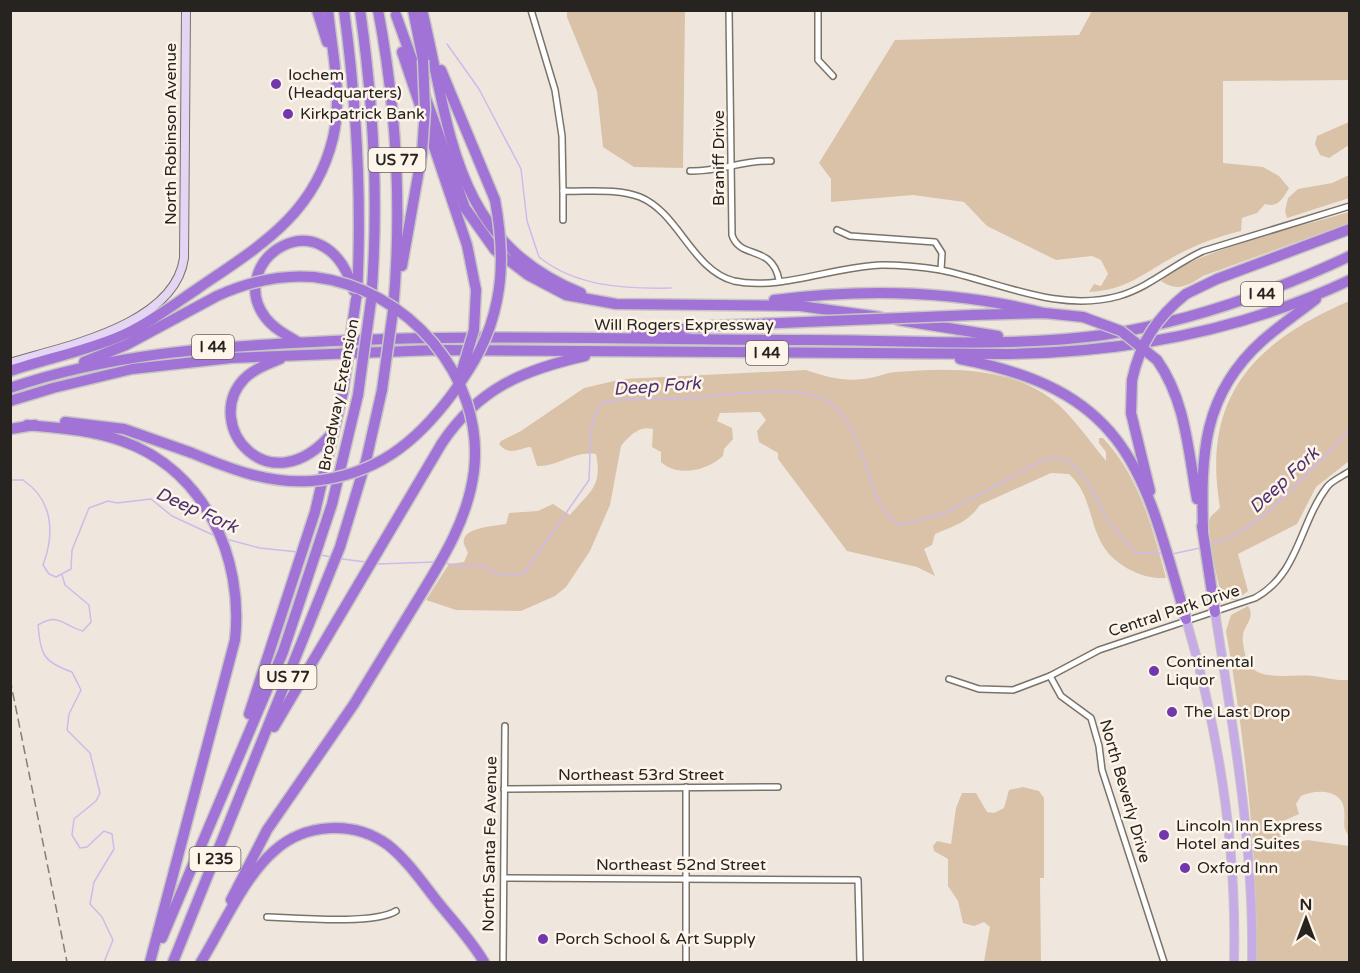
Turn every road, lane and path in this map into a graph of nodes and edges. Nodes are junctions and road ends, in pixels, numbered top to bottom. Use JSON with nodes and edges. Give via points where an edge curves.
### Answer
{"nodes":[{"id":1,"x":186,"y":10,"type":"edge"},
{"id":2,"x":317,"y":10,"type":"edge"},
{"id":3,"x":328,"y":10,"type":"edge"},
{"id":4,"x":338,"y":10,"type":"edge"},
{"id":5,"x":344,"y":10,"type":"edge"},
{"id":6,"x":360,"y":10,"type":"edge"},
{"id":7,"x":378,"y":10,"type":"edge"},
{"id":8,"x":413,"y":10,"type":"edge"},
{"id":9,"x":422,"y":10,"type":"edge"},
{"id":10,"x":531,"y":10,"type":"edge"},
{"id":11,"x":729,"y":10,"type":"edge"},
{"id":12,"x":818,"y":10,"type":"edge"},
{"id":13,"x":396,"y":13,"type":"edge"},
{"id":14,"x":434,"y":56,"type":"junction"},
{"id":15,"x":334,"y":64,"type":"junction"},
{"id":16,"x":352,"y":67,"type":"junction"},
{"id":17,"x":833,"y":76,"type":"dead end"},
{"id":18,"x":771,"y":161,"type":"dead end"},
{"id":19,"x":733,"y":166,"type":"junction"},
{"id":20,"x":690,"y":171,"type":"dead end"},
{"id":21,"x":563,"y":191,"type":"junction"},
{"id":22,"x":1350,"y":206,"type":"edge"},
{"id":23,"x":563,"y":220,"type":"dead end"},
{"id":24,"x":1350,"y":229,"type":"edge"},
{"id":25,"x":837,"y":230,"type":"dead end"},
{"id":26,"x":1350,"y":256,"type":"edge"},
{"id":27,"x":941,"y":270,"type":"junction"},
{"id":28,"x":779,"y":280,"type":"junction"},
{"id":29,"x":1350,"y":280,"type":"edge"},
{"id":30,"x":1324,"y":292,"type":"junction"},
{"id":31,"x":356,"y":299,"type":"junction"},
{"id":32,"x":616,"y":304,"type":"junction"},
{"id":33,"x":741,"y":304,"type":"junction"},
{"id":34,"x":393,"y":311,"type":"junction"},
{"id":35,"x":1044,"y":313,"type":"junction"},
{"id":36,"x":600,"y":339,"type":"junction"},
{"id":37,"x":1039,"y":341,"type":"junction"},
{"id":38,"x":298,"y":343,"type":"junction"},
{"id":39,"x":603,"y":352,"type":"junction"},
{"id":40,"x":930,"y":354,"type":"junction"},
{"id":41,"x":286,"y":356,"type":"junction"},
{"id":42,"x":10,"y":363,"type":"edge"},
{"id":43,"x":10,"y":371,"type":"edge"},
{"id":44,"x":50,"y":375,"type":"junction"},
{"id":45,"x":10,"y":388,"type":"edge"},
{"id":46,"x":10,"y":401,"type":"edge"},
{"id":47,"x":447,"y":401,"type":"junction"},
{"id":48,"x":27,"y":426,"type":"junction"},
{"id":49,"x":336,"y":428,"type":"junction"},
{"id":50,"x":10,"y":429,"type":"edge"},
{"id":51,"x":1350,"y":471,"type":"edge"},
{"id":52,"x":1151,"y":499,"type":"junction"},
{"id":53,"x":1203,"y":530,"type":"junction"},
{"id":54,"x":1215,"y":612,"type":"junction"},
{"id":55,"x":1186,"y":620,"type":"junction"},
{"id":56,"x":1050,"y":676,"type":"junction"},
{"id":57,"x":949,"y":680,"type":"dead end"},
{"id":58,"x":505,"y":726,"type":"dead end"},
{"id":59,"x":256,"y":756,"type":"junction"},
{"id":60,"x":232,"y":766,"type":"junction"},
{"id":61,"x":686,"y":787,"type":"junction"},
{"id":62,"x":778,"y":787,"type":"dead end"},
{"id":63,"x":504,"y":789,"type":"junction"},
{"id":64,"x":504,"y":878,"type":"junction"},
{"id":65,"x":685,"y":879,"type":"junction"},
{"id":66,"x":396,"y":911,"type":"dead end"},
{"id":67,"x":267,"y":917,"type":"dead end"},
{"id":68,"x":151,"y":963,"type":"edge"},
{"id":69,"x":173,"y":963,"type":"edge"},
{"id":70,"x":201,"y":963,"type":"edge"},
{"id":71,"x":484,"y":963,"type":"edge"},
{"id":72,"x":503,"y":963,"type":"edge"},
{"id":73,"x":686,"y":963,"type":"edge"},
{"id":74,"x":861,"y":963,"type":"edge"},
{"id":75,"x":1164,"y":963,"type":"edge"},
{"id":76,"x":1234,"y":963,"type":"edge"},
{"id":77,"x":1252,"y":963,"type":"edge"}],
"edges":[{"from":1,"to":42,"type":"street","name":"North Robinson Avenue","via":[[181,273],[173,288],[133,319],[93,337]]},
{"from":2,"to":15,"type":"highway"},
{"from":3,"to":15,"type":"highway"},
{"from":4,"to":16,"type":"highway"},
{"from":5,"to":16,"type":"highway"},
{"from":6,"to":60,"type":"highway","name":"Broadway Extension","number":"US 77","bridge":true,"via":[[375,152],[375,225],[358,394],[328,516],[283,652]]},
{"from":7,"to":34,"type":"highway","number":"US 77","via":[[390,82],[398,177]]},
{"from":8,"to":34,"type":"highway","bridge":true,"via":[[423,60],[425,109],[417,187]]},
{"from":9,"to":14,"type":"highway"},
{"from":10,"to":21,"type":"street","via":[[555,90],[562,136]]},
{"from":11,"to":19,"type":"street","name":"Braniff Drive"},
{"from":12,"to":17,"type":"street","via":[[818,60]]},
{"from":13,"to":32,"type":"highway","via":[[459,194],[483,236],[512,264],[543,284],[566,295]]},
{"from":13,"to":47,"type":"highway","bridge":true,"via":[[410,82],[466,245],[476,290],[471,346]]},
{"from":14,"to":32,"type":"highway","via":[[456,156],[465,185],[481,215],[507,246],[538,271],[567,287]]},
{"from":14,"to":47,"type":"highway","bridge":true,"via":[[490,183],[501,255],[497,300],[484,345]]},
{"from":15,"to":43,"type":"highway","via":[[336,117],[327,156],[311,192],[281,229],[140,327],[98,345]]},
{"from":16,"to":31,"type":"highway","via":[[360,175]]},
{"from":18,"to":19,"type":"street","via":[[754,160]]},
{"from":19,"to":20,"type":"street"},
{"from":19,"to":28,"type":"street","name":"Braniff Drive","via":[[734,240],[770,259]]},
{"from":21,"to":23,"type":"street"},
{"from":21,"to":28,"type":"street","via":[[625,193],[641,198],[657,208],[712,270],[732,280],[757,284]]},
{"from":22,"to":27,"type":"street","via":[[1203,251],[1141,287],[1111,298],[1036,297]]},
{"from":24,"to":52,"type":"highway","bridge":true,"via":[[1210,282],[1186,294],[1164,313],[1139,355],[1132,380],[1131,413]]},
{"from":25,"to":27,"type":"street","via":[[850,236],[935,242],[942,253]]},
{"from":26,"to":37,"type":"highway","name":"Will Rogers Expressway","number":"I 44","via":[[1279,288],[1199,315],[1104,334]]},
{"from":27,"to":28,"type":"street","via":[[882,266]]},
{"from":29,"to":30,"type":"highway","name":"Will Rogers Expressway"},
{"from":30,"to":40,"type":"highway","name":"Will Rogers Expressway","number":"I 44","via":[[1236,323],[1127,347],[1038,354]]},
{"from":30,"to":53,"type":"highway","via":[[1262,341],[1223,388],[1204,444]]},
{"from":31,"to":38,"type":"highway","via":[[345,265],[331,250],[303,241],[279,248],[261,267],[257,300],[270,324]]},
{"from":31,"to":49,"type":"highway","bridge":true},
{"from":32,"to":33,"type":"highway"},
{"from":33,"to":35,"type":"highway","via":[[855,292],[912,292],[1004,303]]},
{"from":33,"to":37,"type":"highway","via":[[826,308],[941,329]]},
{"from":34,"to":59,"type":"highway","number":"US 77","bridge":true,"via":[[382,390],[348,520]]},
{"from":35,"to":36,"type":"highway","bridge":true,"via":[[684,327]]},
{"from":35,"to":53,"type":"highway","bridge":true,"via":[[1083,317],[1121,331],[1157,360],[1180,408]]},
{"from":36,"to":37,"type":"highway","name":"Will Rogers Expressway","number":"I 44"},
{"from":36,"to":38,"type":"highway","name":"Will Rogers Expressway","number":"I 44","via":[[436,338]]},
{"from":38,"to":44,"type":"highway","name":"Will Rogers Expressway","number":"I 44","via":[[160,352]]},
{"from":39,"to":40,"type":"highway","name":"Will Rogers Expressway","number":"I 44"},
{"from":39,"to":41,"type":"highway","name":"Will Rogers Expressway","number":"I 44","via":[[419,351]]},
{"from":39,"to":59,"type":"highway","via":[[532,369],[506,381],[484,396],[449,431]]},
{"from":40,"to":52,"type":"highway","via":[[1014,371],[1072,398],[1117,439]]},
{"from":41,"to":46,"type":"highway","name":"Will Rogers Expressway","number":"I 44","via":[[132,369]]},
{"from":41,"to":49,"type":"highway","via":[[254,371],[238,387],[231,413],[242,444],[264,461],[293,462],[310,456]]},
{"from":44,"to":45,"type":"highway","name":"Will Rogers Expressway","number":"I 44"},
{"from":44,"to":70,"type":"highway","bridge":true,"via":[[126,345],[246,284],[302,277],[337,281],[381,298],[407,316],[437,344],[453,371],[472,423],[471,491],[450,546],[354,704],[267,830]]},
{"from":47,"to":48,"type":"highway","bridge":true,"via":[[434,419],[400,450],[365,468],[309,481],[264,478],[152,437],[102,425],[59,422]]},
{"from":48,"to":50,"type":"highway"},
{"from":48,"to":68,"type":"highway","via":[[95,433],[123,441],[169,468],[205,507],[225,546],[235,579],[235,640]]},
{"from":49,"to":60,"type":"highway","via":[[315,512]]},
{"from":51,"to":54,"type":"street","name":"Central Park Drive","via":[[1327,486],[1277,582],[1254,598]]},
{"from":52,"to":55,"type":"highway"},
{"from":53,"to":54,"type":"highway"},
{"from":54,"to":55,"type":"street","name":"Central Park Drive"},
{"from":54,"to":77,"type":"main road","via":[[1245,812]]},
{"from":55,"to":56,"type":"street","name":"Central Park Drive","via":[[1099,650]]},
{"from":55,"to":76,"type":"main road","via":[[1209,699],[1227,803],[1233,865]]},
{"from":56,"to":57,"type":"street","name":"Central Park Drive","via":[[1013,690],[996,691]]},
{"from":56,"to":75,"type":"street","name":"North Beverly Drive","via":[[1061,696],[1091,718],[1102,770]]},
{"from":58,"to":63,"type":"street","name":"North Santa Fe Avenue"},
{"from":59,"to":69,"type":"highway","number":"I 235"},
{"from":60,"to":68,"type":"highway","number":"I 235"},
{"from":61,"to":62,"type":"street","name":"Northeast 53rd Street"},
{"from":61,"to":63,"type":"street","name":"Northeast 53rd Street"},
{"from":61,"to":65,"type":"street"},
{"from":63,"to":64,"type":"street","name":"North Santa Fe Avenue"},
{"from":64,"to":65,"type":"street","name":"Northeast 52nd Street"},
{"from":64,"to":72,"type":"street","name":"North Santa Fe Avenue"},
{"from":65,"to":73,"type":"street"},
{"from":65,"to":74,"type":"street","name":"Northeast 52nd Street","via":[[858,880]]},
{"from":66,"to":67,"type":"street","via":[[387,916],[357,918]]},
{"from":70,"to":71,"type":"highway","via":[[267,857],[297,835],[330,828],[364,833],[389,846]]}]}
